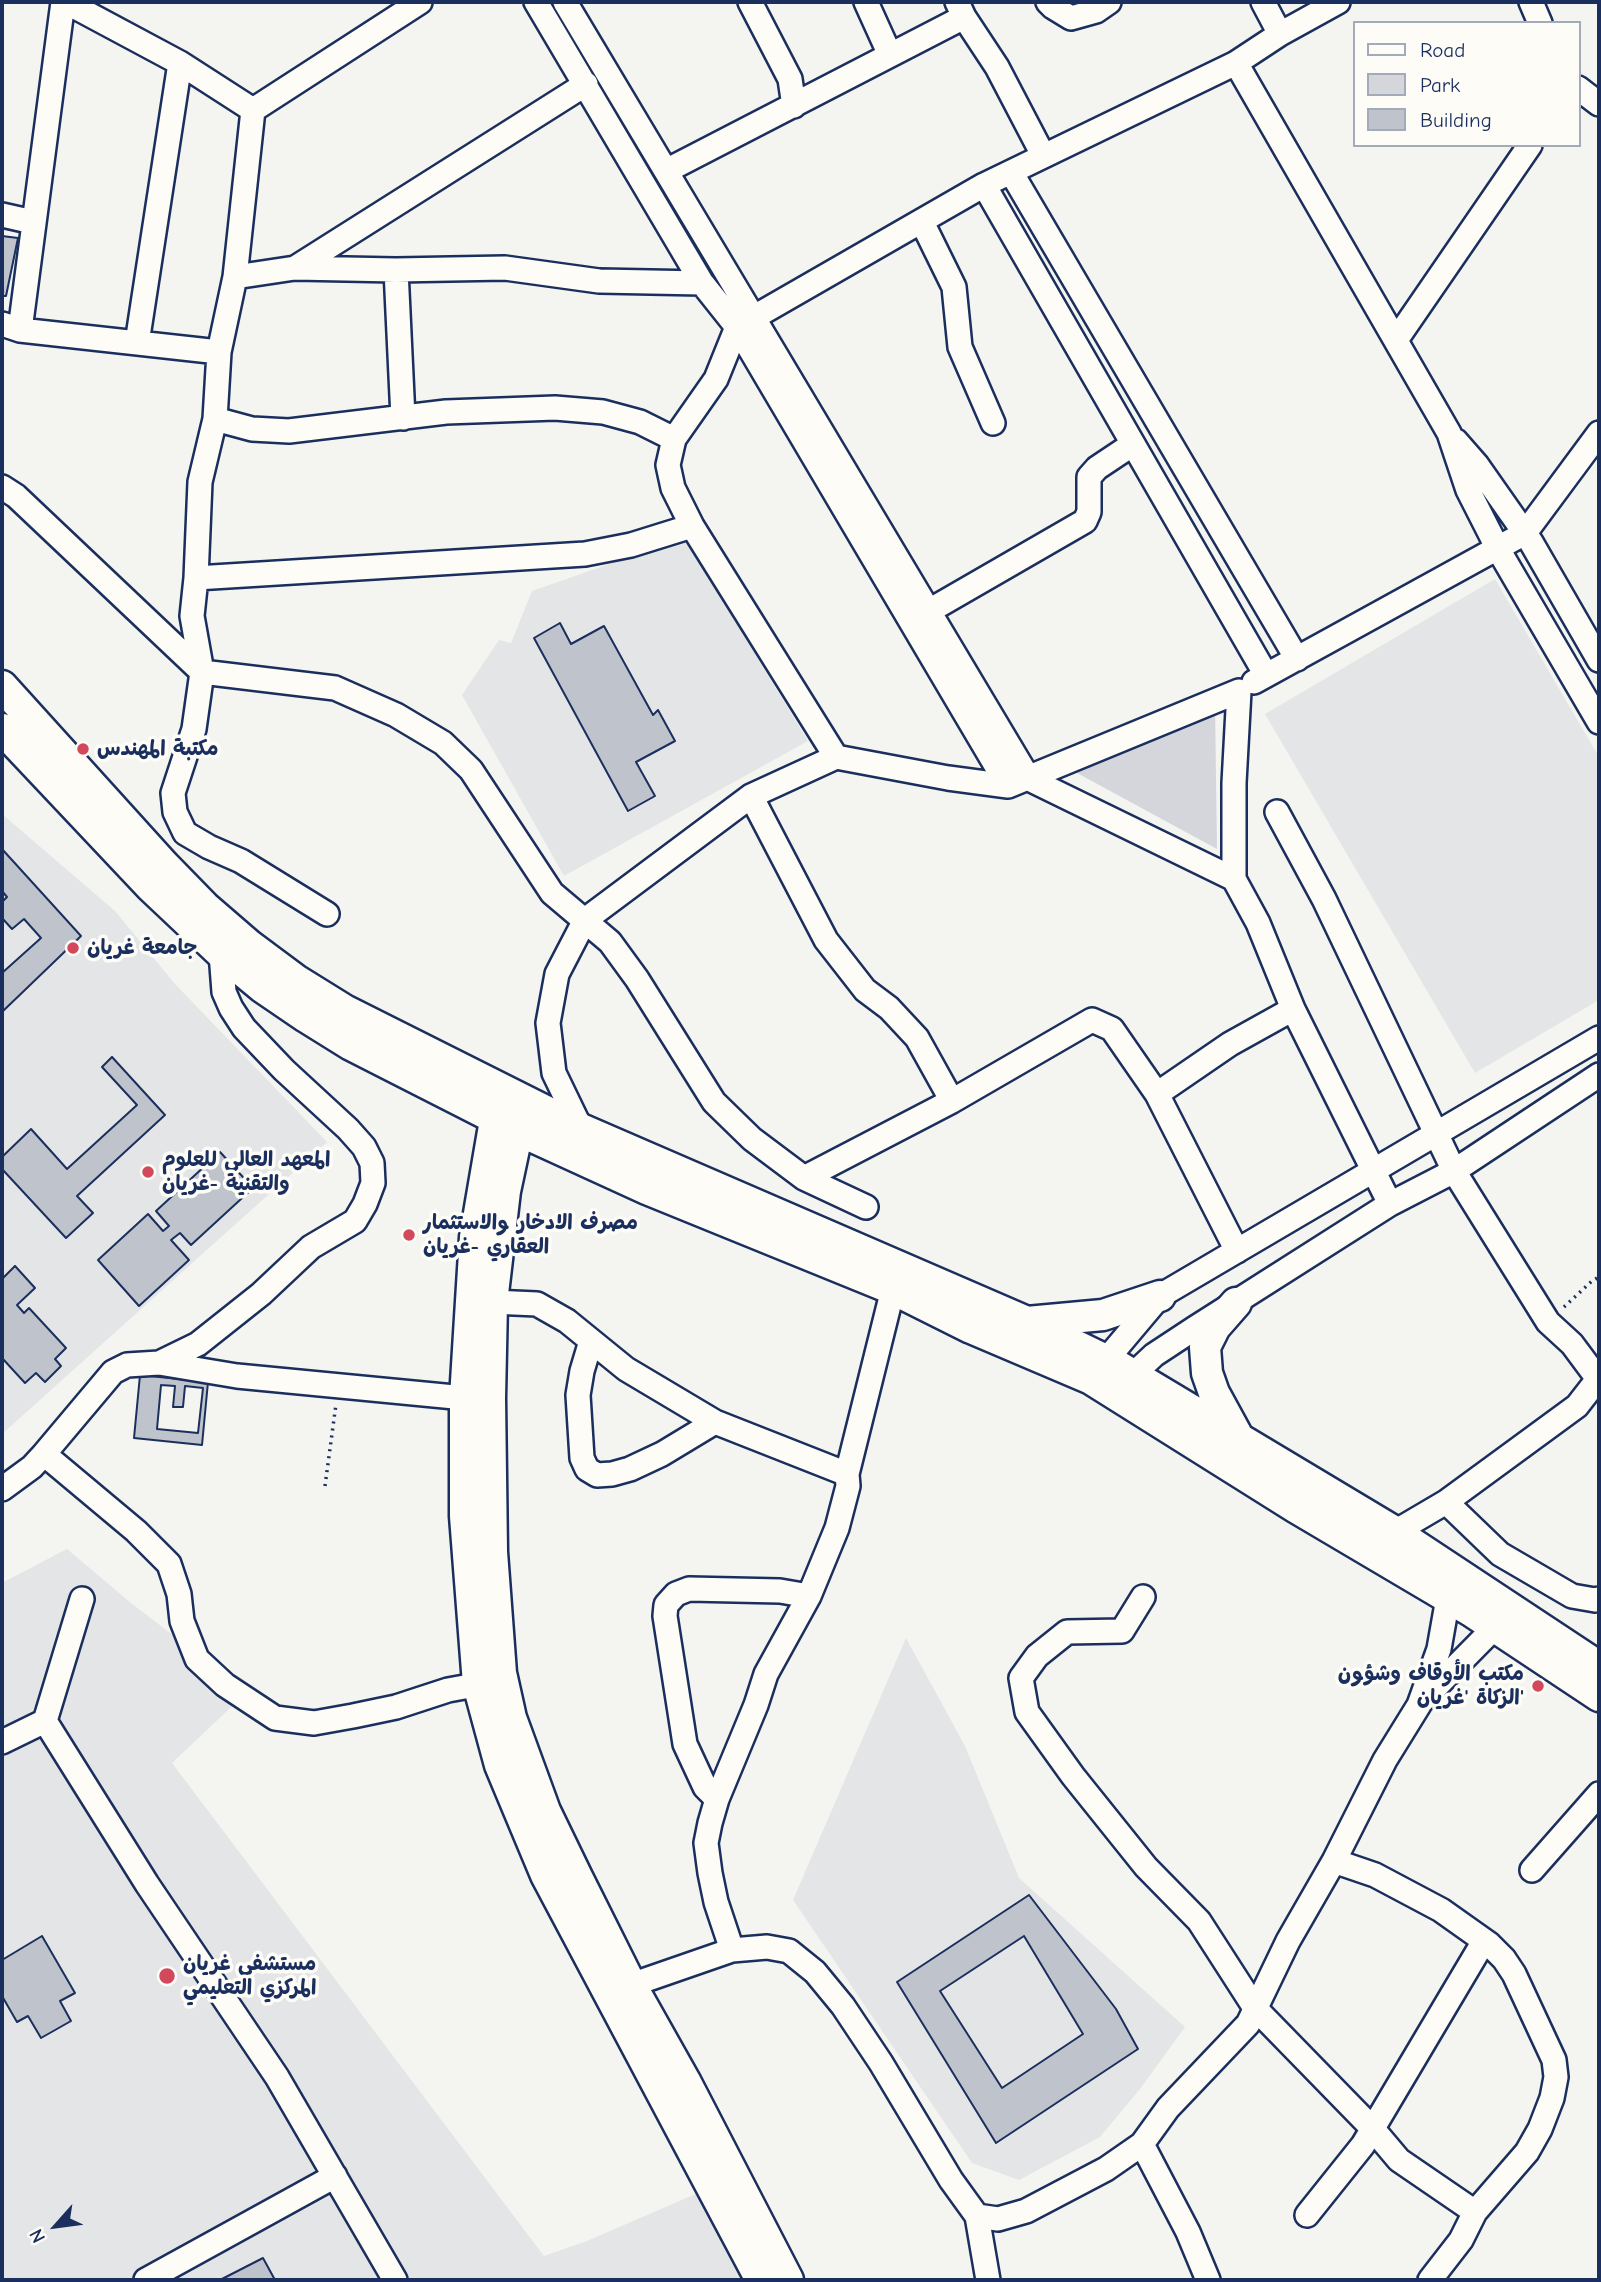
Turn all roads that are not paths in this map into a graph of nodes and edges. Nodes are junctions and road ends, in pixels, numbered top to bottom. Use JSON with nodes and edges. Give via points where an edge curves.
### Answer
{"nodes":[{"id":1,"x":64,"y":2,"type":"edge"},
{"id":2,"x":420,"y":2,"type":"edge"},
{"id":3,"x":536,"y":2,"type":"edge"},
{"id":4,"x":565,"y":2,"type":"edge"},
{"id":5,"x":750,"y":2,"type":"edge"},
{"id":6,"x":866,"y":2,"type":"edge"},
{"id":7,"x":1048,"y":2,"type":"edge"},
{"id":8,"x":1109,"y":2,"type":"edge"},
{"id":9,"x":1263,"y":2,"type":"edge"},
{"id":10,"x":1338,"y":2,"type":"edge"},
{"id":11,"x":1531,"y":2,"type":"edge"},
{"id":12,"x":961,"y":9,"type":"edge"},
{"id":13,"x":1539,"y":21,"type":"edge"},
{"id":14,"x":1280,"y":34,"type":"junction"},
{"id":15,"x":890,"y":55,"type":"junction"},
{"id":16,"x":180,"y":63,"type":"junction"},
{"id":17,"x":1236,"y":63,"type":"junction"},
{"id":18,"x":586,"y":84,"type":"junction"},
{"id":19,"x":1580,"y":90,"type":"edge"},
{"id":20,"x":1599,"y":104,"type":"edge"},
{"id":21,"x":794,"y":106,"type":"junction"},
{"id":22,"x":253,"y":110,"type":"junction"},
{"id":23,"x":1529,"y":147,"type":"edge"},
{"id":24,"x":1044,"y":155,"type":"junction"},
{"id":25,"x":666,"y":171,"type":"junction"},
{"id":26,"x":1011,"y":172,"type":"junction"},
{"id":27,"x":984,"y":185,"type":"junction"},
{"id":28,"x":2,"y":215,"type":"edge"},
{"id":29,"x":33,"y":222,"type":"junction"},
{"id":30,"x":922,"y":222,"type":"junction"},
{"id":31,"x":295,"y":268,"type":"junction"},
{"id":32,"x":396,"y":270,"type":"junction"},
{"id":33,"x":235,"y":277,"type":"junction"},
{"id":34,"x":702,"y":283,"type":"junction"},
{"id":35,"x":746,"y":323,"type":"junction"},
{"id":36,"x":11,"y":327,"type":"edge"},
{"id":37,"x":1396,"y":340,"type":"junction"},
{"id":38,"x":137,"y":343,"type":"junction"},
{"id":39,"x":219,"y":352,"type":"junction"},
{"id":40,"x":403,"y":418,"type":"junction"},
{"id":41,"x":215,"y":419,"type":"junction"},
{"id":42,"x":993,"y":423,"type":"dead end"},
{"id":43,"x":1449,"y":433,"type":"junction"},
{"id":44,"x":1599,"y":433,"type":"edge"},
{"id":45,"x":674,"y":439,"type":"junction"},
{"id":46,"x":1133,"y":444,"type":"junction"},
{"id":47,"x":2,"y":487,"type":"edge"},
{"id":48,"x":692,"y":526,"type":"junction"},
{"id":49,"x":1525,"y":533,"type":"junction"},
{"id":50,"x":1498,"y":549,"type":"junction"},
{"id":51,"x":196,"y":578,"type":"junction"},
{"id":52,"x":929,"y":611,"type":"junction"},
{"id":53,"x":1297,"y":659,"type":"junction"},
{"id":54,"x":1599,"y":660,"type":"edge"},
{"id":55,"x":202,"y":672,"type":"junction"},
{"id":56,"x":1266,"y":675,"type":"junction"},
{"id":57,"x":2,"y":686,"type":"edge"},
{"id":58,"x":1239,"y":691,"type":"junction"},
{"id":59,"x":8,"y":720,"type":"edge"},
{"id":60,"x":1599,"y":722,"type":"edge"},
{"id":61,"x":836,"y":757,"type":"junction"},
{"id":62,"x":1018,"y":782,"type":"junction"},
{"id":63,"x":751,"y":796,"type":"junction"},
{"id":64,"x":1277,"y":812,"type":"dead end"},
{"id":65,"x":1234,"y":879,"type":"junction"},
{"id":66,"x":327,"y":914,"type":"dead end"},
{"id":67,"x":585,"y":920,"type":"junction"},
{"id":68,"x":221,"y":953,"type":"junction"},
{"id":69,"x":1293,"y":1009,"type":"junction"},
{"id":70,"x":1599,"y":1038,"type":"edge"},
{"id":71,"x":1599,"y":1075,"type":"edge"},
{"id":72,"x":1157,"y":1094,"type":"junction"},
{"id":73,"x":952,"y":1101,"type":"junction"},
{"id":74,"x":512,"y":1111,"type":"junction"},
{"id":75,"x":581,"y":1129,"type":"junction"},
{"id":76,"x":1438,"y":1133,"type":"junction"},
{"id":77,"x":1373,"y":1171,"type":"junction"},
{"id":78,"x":1454,"y":1171,"type":"junction"},
{"id":79,"x":804,"y":1178,"type":"junction"},
{"id":80,"x":1390,"y":1204,"type":"junction"},
{"id":81,"x":866,"y":1207,"type":"dead end"},
{"id":82,"x":1237,"y":1251,"type":"junction"},
{"id":83,"x":892,"y":1289,"type":"junction"},
{"id":84,"x":1160,"y":1296,"type":"junction"},
{"id":85,"x":492,"y":1302,"type":"junction"},
{"id":86,"x":1236,"y":1303,"type":"junction"},
{"id":87,"x":1027,"y":1322,"type":"junction"},
{"id":88,"x":591,"y":1341,"type":"junction"},
{"id":89,"x":159,"y":1363,"type":"junction"},
{"id":90,"x":1110,"y":1377,"type":"junction"},
{"id":91,"x":1599,"y":1379,"type":"edge"},
{"id":92,"x":464,"y":1398,"type":"junction"},
{"id":93,"x":715,"y":1422,"type":"junction"},
{"id":94,"x":1238,"y":1437,"type":"junction"},
{"id":95,"x":44,"y":1454,"type":"junction"},
{"id":96,"x":847,"y":1474,"type":"junction"},
{"id":97,"x":2,"y":1489,"type":"edge"},
{"id":98,"x":1446,"y":1502,"type":"junction"},
{"id":99,"x":1395,"y":1532,"type":"junction"},
{"id":100,"x":809,"y":1596,"type":"junction"},
{"id":101,"x":1143,"y":1597,"type":"dead end"},
{"id":102,"x":1448,"y":1598,"type":"junction"},
{"id":103,"x":82,"y":1599,"type":"dead end"},
{"id":104,"x":1599,"y":1599,"type":"edge"},
{"id":105,"x":1495,"y":1628,"type":"junction"},
{"id":106,"x":1599,"y":1667,"type":"edge"},
{"id":107,"x":490,"y":1682,"type":"junction"},
{"id":108,"x":1599,"y":1696,"type":"edge"},
{"id":109,"x":1419,"y":1705,"type":"junction"},
{"id":110,"x":45,"y":1721,"type":"junction"},
{"id":111,"x":2,"y":1742,"type":"edge"},
{"id":112,"x":1599,"y":1794,"type":"edge"},
{"id":113,"x":717,"y":1799,"type":"junction"},
{"id":114,"x":1334,"y":1861,"type":"junction"},
{"id":115,"x":1532,"y":1870,"type":"dead end"},
{"id":116,"x":1484,"y":1941,"type":"junction"},
{"id":117,"x":732,"y":1950,"type":"junction"},
{"id":118,"x":631,"y":1985,"type":"junction"},
{"id":119,"x":1255,"y":2008,"type":"junction"},
{"id":120,"x":1372,"y":2128,"type":"junction"},
{"id":121,"x":1142,"y":2144,"type":"junction"},
{"id":122,"x":707,"y":2150,"type":"junction"},
{"id":123,"x":335,"y":2176,"type":"junction"},
{"id":124,"x":1475,"y":2212,"type":"junction"},
{"id":125,"x":1307,"y":2215,"type":"dead end"},
{"id":126,"x":977,"y":2216,"type":"junction"},
{"id":127,"x":146,"y":2280,"type":"edge"},
{"id":128,"x":396,"y":2280,"type":"edge"},
{"id":129,"x":761,"y":2280,"type":"edge"},
{"id":130,"x":788,"y":2280,"type":"edge"},
{"id":131,"x":989,"y":2280,"type":"edge"},
{"id":132,"x":1208,"y":2280,"type":"edge"},
{"id":133,"x":1430,"y":2280,"type":"edge"}],
"edges":[{"from":1,"to":16,"type":"street"},
{"from":1,"to":29,"type":"street"},
{"from":2,"to":22,"type":"street"},
{"from":3,"to":18,"type":"street"},
{"from":4,"to":25,"type":"street"},
{"from":5,"to":21,"type":"street","via":[[790,79]]},
{"from":6,"to":15,"type":"street"},
{"from":7,"to":8,"type":"street","via":[[1071,18]]},
{"from":9,"to":14,"type":"street"},
{"from":10,"to":14,"type":"street"},
{"from":11,"to":13,"type":"street"},
{"from":12,"to":15,"type":"street"},
{"from":12,"to":24,"type":"street","via":[[998,67]]},
{"from":14,"to":17,"type":"street"},
{"from":15,"to":21,"type":"street"},
{"from":16,"to":22,"type":"street"},
{"from":16,"to":38,"type":"street"},
{"from":17,"to":24,"type":"street"},
{"from":17,"to":37,"type":"street"},
{"from":18,"to":31,"type":"street"},
{"from":18,"to":34,"type":"street"},
{"from":19,"to":20,"type":"street"},
{"from":21,"to":25,"type":"street"},
{"from":22,"to":33,"type":"street"},
{"from":23,"to":37,"type":"street"},
{"from":24,"to":26,"type":"street"},
{"from":25,"to":35,"type":"street"},
{"from":26,"to":27,"type":"street"},
{"from":26,"to":53,"type":"street"},
{"from":27,"to":30,"type":"street"},
{"from":27,"to":46,"type":"street"},
{"from":28,"to":29,"type":"street"},
{"from":29,"to":36,"type":"street"},
{"from":30,"to":35,"type":"street"},
{"from":30,"to":42,"type":"street","via":[[954,287],[960,347]]},
{"from":31,"to":32,"type":"street"},
{"from":31,"to":33,"type":"street"},
{"from":32,"to":34,"type":"street","via":[[505,268],[599,281]]},
{"from":32,"to":40,"type":"street"},
{"from":33,"to":39,"type":"street"},
{"from":34,"to":35,"type":"street"},
{"from":35,"to":45,"type":"street","via":[[716,379]]},
{"from":35,"to":52,"type":"street"},
{"from":35,"to":62,"type":"street"},
{"from":36,"to":38,"type":"street"},
{"from":37,"to":43,"type":"street"},
{"from":38,"to":39,"type":"street"},
{"from":39,"to":41,"type":"street"},
{"from":40,"to":41,"type":"street","via":[[289,431],[251,429]]},
{"from":40,"to":45,"type":"street","via":[[555,408],[603,412],[640,422]]},
{"from":41,"to":51,"type":"street","via":[[200,482]]},
{"from":43,"to":49,"type":"street"},
{"from":43,"to":50,"type":"street","via":[[1468,490]]},
{"from":44,"to":49,"type":"street"},
{"from":45,"to":48,"type":"street","via":[[668,465],[673,488]]},
{"from":46,"to":52,"type":"street","via":[[1089,477],[1085,521]]},
{"from":46,"to":56,"type":"street"},
{"from":47,"to":55,"type":"street"},
{"from":48,"to":51,"type":"street","via":[[585,554]]},
{"from":48,"to":61,"type":"street"},
{"from":49,"to":50,"type":"street"},
{"from":49,"to":54,"type":"street"},
{"from":50,"to":53,"type":"street"},
{"from":50,"to":60,"type":"street"},
{"from":51,"to":55,"type":"street","via":[[192,616]]},
{"from":52,"to":62,"type":"street"},
{"from":53,"to":56,"type":"street"},
{"from":55,"to":66,"type":"street","via":[[194,729],[173,793],[175,812],[185,833]]},
{"from":55,"to":67,"type":"street","via":[[335,688],[396,715],[443,743],[471,770],[552,893]]},
{"from":56,"to":58,"type":"street"},
{"from":57,"to":59,"type":"main road"},
{"from":58,"to":62,"type":"street"},
{"from":58,"to":65,"type":"street"},
{"from":59,"to":68,"type":"main road","via":[[150,886]]},
{"from":59,"to":74,"type":"main road","via":[[249,945],[296,980]]},
{"from":61,"to":62,"type":"street","via":[[948,778]]},
{"from":61,"to":63,"type":"street"},
{"from":62,"to":65,"type":"street"},
{"from":63,"to":67,"type":"street"},
{"from":63,"to":73,"type":"street","via":[[826,940],[865,990],[890,1008],[917,1038]]},
{"from":64,"to":76,"type":"street"},
{"from":65,"to":69,"type":"street","via":[[1258,923]]},
{"from":67,"to":75,"type":"street","via":[[556,974],[548,1023],[554,1073]]},
{"from":67,"to":79,"type":"street","via":[[610,942],[637,979],[713,1102]]},
{"from":68,"to":74,"type":"main road","via":[[262,987],[351,1045]]},
{"from":68,"to":89,"type":"street","via":[[224,992],[244,1028],[364,1147],[372,1163],[373,1183],[355,1221],[311,1247],[198,1344]]},
{"from":69,"to":72,"type":"street","via":[[1230,1044]]},
{"from":69,"to":77,"type":"street"},
{"from":70,"to":76,"type":"street"},
{"from":71,"to":78,"type":"street"},
{"from":72,"to":73,"type":"street","via":[[1112,1029],[1092,1020]]},
{"from":72,"to":82,"type":"street"},
{"from":73,"to":79,"type":"street"},
{"from":74,"to":75,"type":"main road"},
{"from":74,"to":83,"type":"main road","via":[[647,1189]]},
{"from":74,"to":85,"type":"main road"},
{"from":74,"to":92,"type":"main road","via":[[475,1237]]},
{"from":75,"to":87,"type":"main road"},
{"from":76,"to":77,"type":"street"},
{"from":76,"to":78,"type":"street"},
{"from":77,"to":80,"type":"street"},
{"from":77,"to":82,"type":"street"},
{"from":78,"to":80,"type":"street"},
{"from":78,"to":91,"type":"street","via":[[1548,1322]]},
{"from":79,"to":81,"type":"street"},
{"from":80,"to":86,"type":"street"},
{"from":82,"to":84,"type":"street"},
{"from":83,"to":90,"type":"main road","via":[[971,1328]]},
{"from":83,"to":96,"type":"street"},
{"from":84,"to":87,"type":"main road","via":[[1103,1315]]},
{"from":84,"to":90,"type":"street"},
{"from":85,"to":88,"type":"street","via":[[537,1304]]},
{"from":85,"to":107,"type":"main road"},
{"from":86,"to":90,"type":"street","via":[[1154,1356]]},
{"from":86,"to":94,"type":"main road","via":[[1215,1327],[1205,1348],[1214,1393]]},
{"from":87,"to":90,"type":"main road"},
{"from":88,"to":93,"type":"street"},
{"from":88,"to":93,"type":"street","via":[[578,1395],[582,1458],[587,1469],[597,1475],[630,1469]]},
{"from":89,"to":92,"type":"street","via":[[237,1376]]},
{"from":89,"to":95,"type":"street","via":[[127,1365],[113,1372]]},
{"from":90,"to":94,"type":"main road"},
{"from":90,"to":102,"type":"main road","via":[[1294,1507]]},
{"from":91,"to":98,"type":"street","via":[[1577,1406]]},
{"from":92,"to":107,"type":"main road","via":[[465,1516]]},
{"from":93,"to":96,"type":"street"},
{"from":94,"to":99,"type":"main road"},
{"from":95,"to":97,"type":"street"},
{"from":95,"to":107,"type":"street","via":[[169,1564],[182,1621],[197,1659],[225,1685],[275,1718],[314,1723]]},
{"from":96,"to":100,"type":"street","via":[[836,1528]]},
{"from":98,"to":99,"type":"street"},
{"from":98,"to":104,"type":"street","via":[[1500,1554],[1572,1596]]},
{"from":99,"to":106,"type":"main road"},
{"from":100,"to":113,"type":"street","via":[[766,1674]]},
{"from":100,"to":113,"type":"street","via":[[767,1590],[689,1589],[666,1605],[685,1744],[705,1787]]},
{"from":101,"to":119,"type":"street","via":[[1122,1631],[1067,1632],[1037,1656],[1021,1678],[1027,1712],[1146,1867],[1199,1920]]},
{"from":102,"to":105,"type":"main road"},
{"from":102,"to":109,"type":"street","via":[[1439,1649]]},
{"from":103,"to":110,"type":"street"},
{"from":105,"to":108,"type":"main road"},
{"from":105,"to":109,"type":"street"},
{"from":107,"to":118,"type":"main road","via":[[511,1718],[545,1811]]},
{"from":107,"to":122,"type":"main road","via":[[500,1765],[546,1875]]},
{"from":109,"to":114,"type":"street","via":[[1379,1771]]},
{"from":110,"to":111,"type":"street"},
{"from":110,"to":123,"type":"street","via":[[147,1884],[277,2077]]},
{"from":112,"to":115,"type":"street"},
{"from":113,"to":117,"type":"street","via":[[706,1843],[716,1902]]},
{"from":114,"to":116,"type":"street","via":[[1374,1875],[1441,1910]]},
{"from":114,"to":119,"type":"street"},
{"from":116,"to":120,"type":"street"},
{"from":116,"to":124,"type":"street","via":[[1514,1974],[1554,2060],[1556,2077],[1548,2108],[1527,2152]]},
{"from":117,"to":118,"type":"street"},
{"from":117,"to":126,"type":"street","via":[[767,1947],[789,1951],[815,1972],[881,2063]]},
{"from":118,"to":122,"type":"main road"},
{"from":119,"to":120,"type":"street"},
{"from":119,"to":121,"type":"street","via":[[1248,2024],[1168,2108]]},
{"from":120,"to":124,"type":"street","via":[[1399,2160]]},
{"from":120,"to":125,"type":"street"},
{"from":121,"to":126,"type":"street","via":[[1106,2169],[1026,2211],[998,2219]]},
{"from":121,"to":132,"type":"street"},
{"from":122,"to":129,"type":"main road"},
{"from":122,"to":130,"type":"main road"},
{"from":123,"to":127,"type":"street"},
{"from":123,"to":128,"type":"street"},
{"from":124,"to":133,"type":"street","via":[[1461,2240]]},
{"from":126,"to":131,"type":"street"}]}
